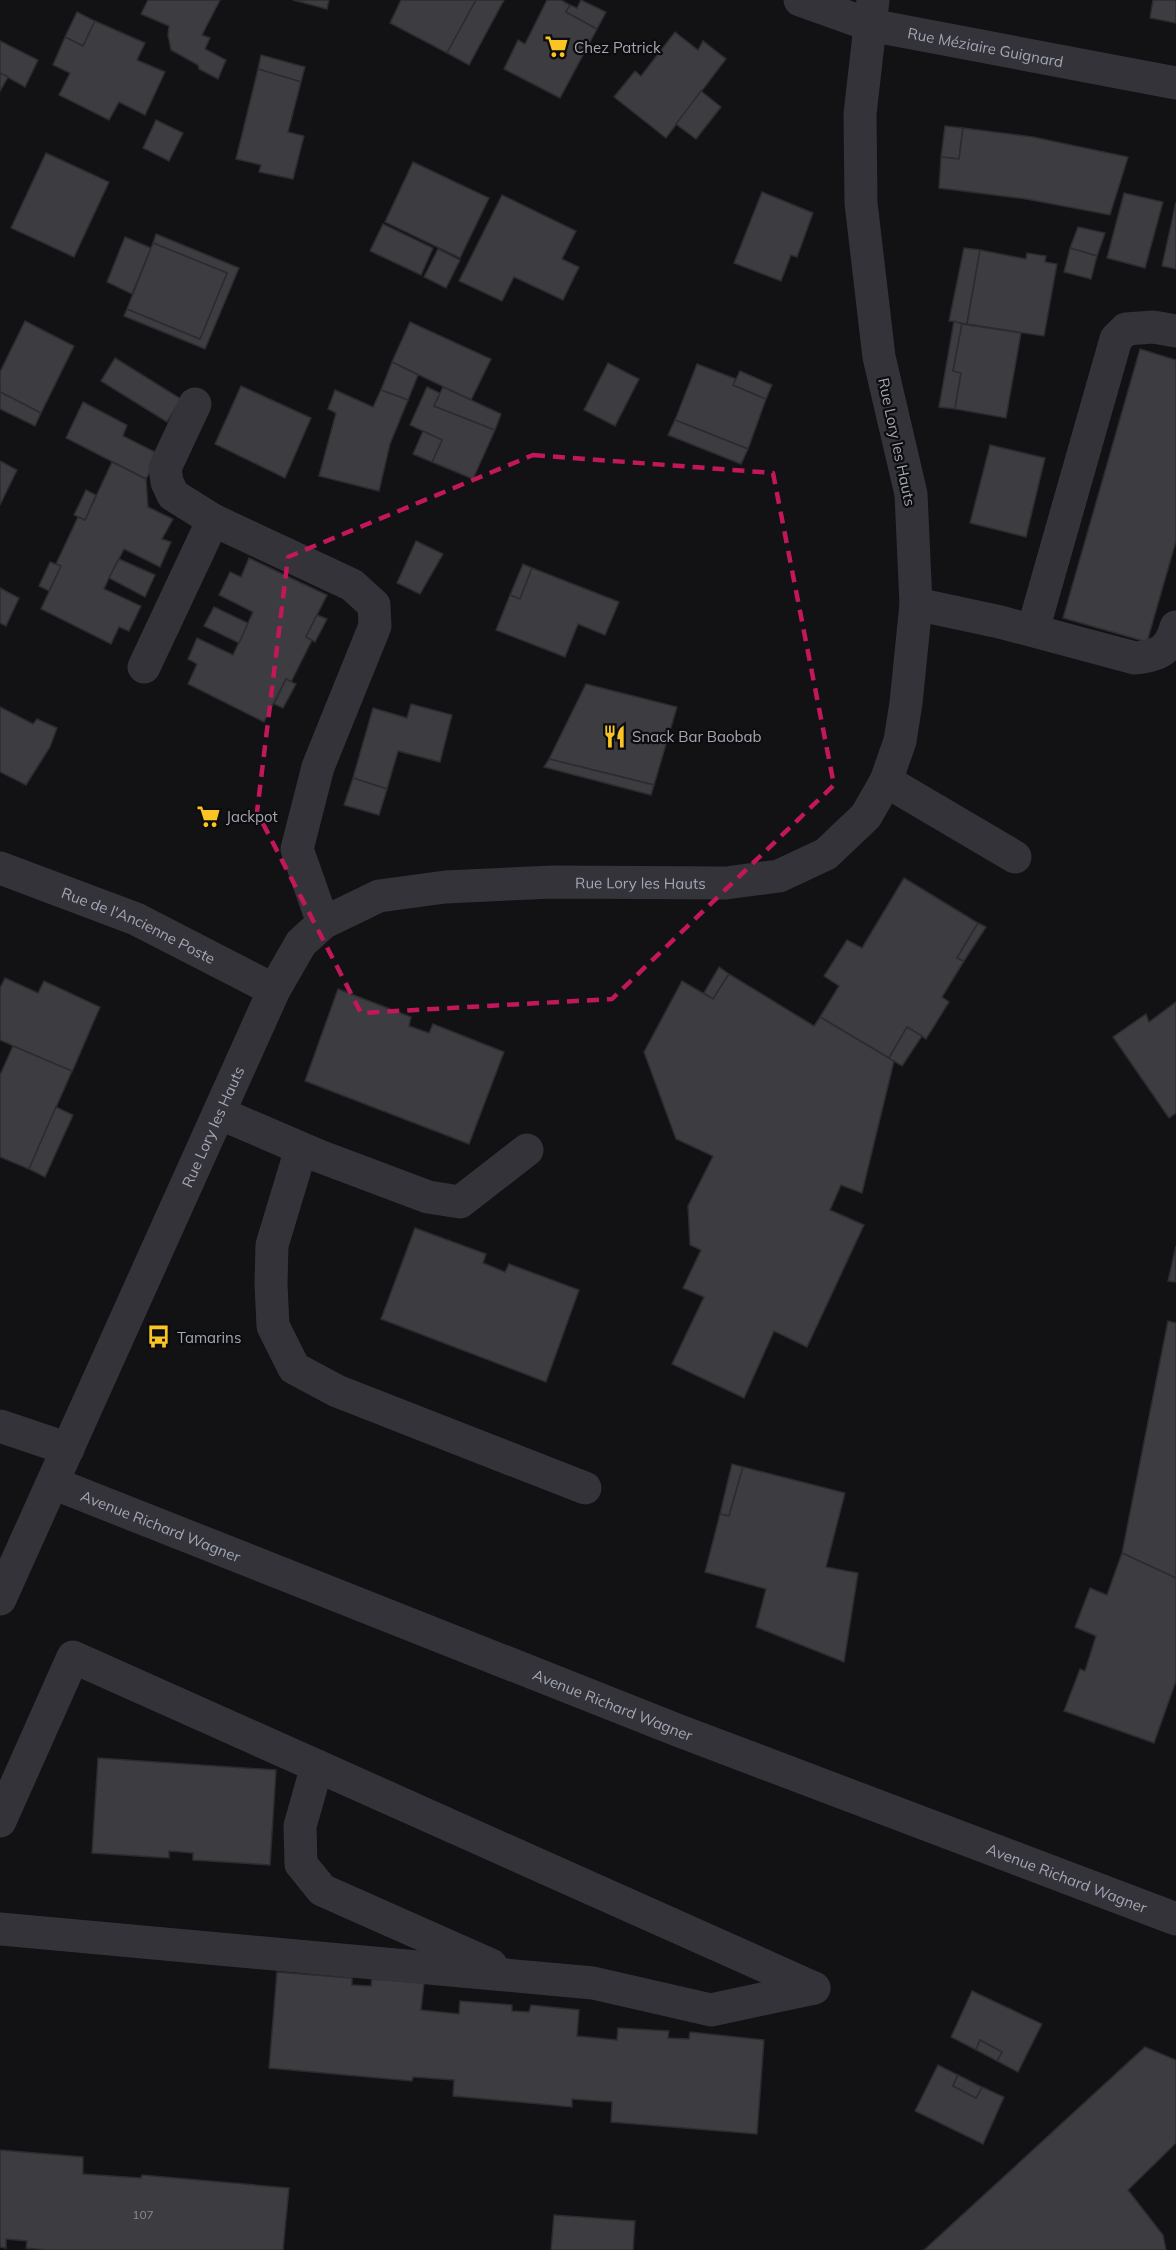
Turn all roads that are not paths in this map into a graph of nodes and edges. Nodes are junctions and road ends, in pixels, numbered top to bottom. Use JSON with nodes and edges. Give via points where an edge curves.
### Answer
{"nodes":[{"id":1,"x":800,"y":0,"type":"edge"},
{"id":2,"x":872,"y":13,"type":"edge"},
{"id":3,"x":1176,"y":83,"type":"edge"},
{"id":4,"x":1176,"y":331,"type":"edge"},
{"id":5,"x":195,"y":404,"type":"dead end"},
{"id":6,"x":213,"y":520,"type":"junction"},
{"id":7,"x":916,"y":604,"type":"junction"},
{"id":8,"x":1176,"y":627,"type":"edge"},
{"id":9,"x":1033,"y":630,"type":"junction"},
{"id":10,"x":144,"y":667,"type":"dead end"},
{"id":11,"x":886,"y":781,"type":"junction"},
{"id":12,"x":1015,"y":856,"type":"dead end"},
{"id":13,"x":0,"y":868,"type":"edge"},
{"id":14,"x":323,"y":922,"type":"junction"},
{"id":15,"x":274,"y":990,"type":"junction"},
{"id":16,"x":219,"y":1113,"type":"junction"},
{"id":17,"x":301,"y":1149,"type":"junction"},
{"id":18,"x":527,"y":1150,"type":"dead end"},
{"id":19,"x":0,"y":1426,"type":"edge"},
{"id":20,"x":68,"y":1449,"type":"junction"},
{"id":21,"x":53,"y":1483,"type":"junction"},
{"id":22,"x":585,"y":1488,"type":"dead end"},
{"id":23,"x":0,"y":1599,"type":"edge"},
{"id":24,"x":317,"y":1766,"type":"junction"},
{"id":25,"x":0,"y":1821,"type":"edge"},
{"id":26,"x":1176,"y":1919,"type":"edge"},
{"id":27,"x":0,"y":1929,"type":"edge"},
{"id":28,"x":516,"y":1976,"type":"junction"}],
"edges":[{"from":1,"to":2,"type":"street","name":"Rue Méziaire Guignard","via":[[827,12]]},
{"from":2,"to":3,"type":"street","name":"Rue Méziaire Guignard"},
{"from":2,"to":7,"type":"street","name":"Rue Lory les Hauts","via":[[860,114],[861,203],[879,357],[911,494]]},
{"from":4,"to":9,"type":"street","via":[[1153,327],[1126,329],[1116,339]]},
{"from":5,"to":6,"type":"street","via":[[165,468],[167,482],[173,495]]},
{"from":6,"to":10,"type":"street"},
{"from":6,"to":14,"type":"street","via":[[352,585],[374,604],[375,626],[318,767],[297,849]]},
{"from":7,"to":9,"type":"street"},
{"from":7,"to":11,"type":"street","name":"Rue Lory les Hauts","via":[[900,741]]},
{"from":8,"to":9,"type":"street","via":[[1164,650],[1155,656],[1135,658]]},
{"from":11,"to":12,"type":"street"},
{"from":11,"to":14,"type":"street","name":"Rue Lory les Hauts","via":[[866,816],[826,854],[779,876],[726,883],[553,882],[444,887],[379,896]]},
{"from":13,"to":15,"type":"street","name":"Rue de l'Ancienne Poste","via":[[136,919]]},
{"from":14,"to":15,"type":"street","name":"Rue Lory les Hauts","via":[[301,943]]},
{"from":15,"to":16,"type":"street","name":"Rue Lory les Hauts"},
{"from":16,"to":17,"type":"street"},
{"from":16,"to":20,"type":"street","name":"Rue Lory les Hauts"},
{"from":17,"to":18,"type":"street","via":[[428,1197],[460,1202]]},
{"from":17,"to":22,"type":"street","via":[[272,1245],[273,1326],[294,1368],[337,1392]]},
{"from":19,"to":20,"type":"street"},
{"from":20,"to":21,"type":"street","name":"Rue Lory les Hauts"},
{"from":21,"to":23,"type":"street","name":"Rue Lory les Hauts"},
{"from":21,"to":26,"type":"street","name":"Avenue Richard Wagner","via":[[666,1725]]},
{"from":24,"to":25,"type":"street","via":[[73,1657]]},
{"from":24,"to":28,"type":"street","via":[[300,1826],[301,1864],[322,1890]]},
{"from":24,"to":28,"type":"street","via":[[814,1988],[711,2010],[593,1983]]},
{"from":27,"to":28,"type":"street"}]}
